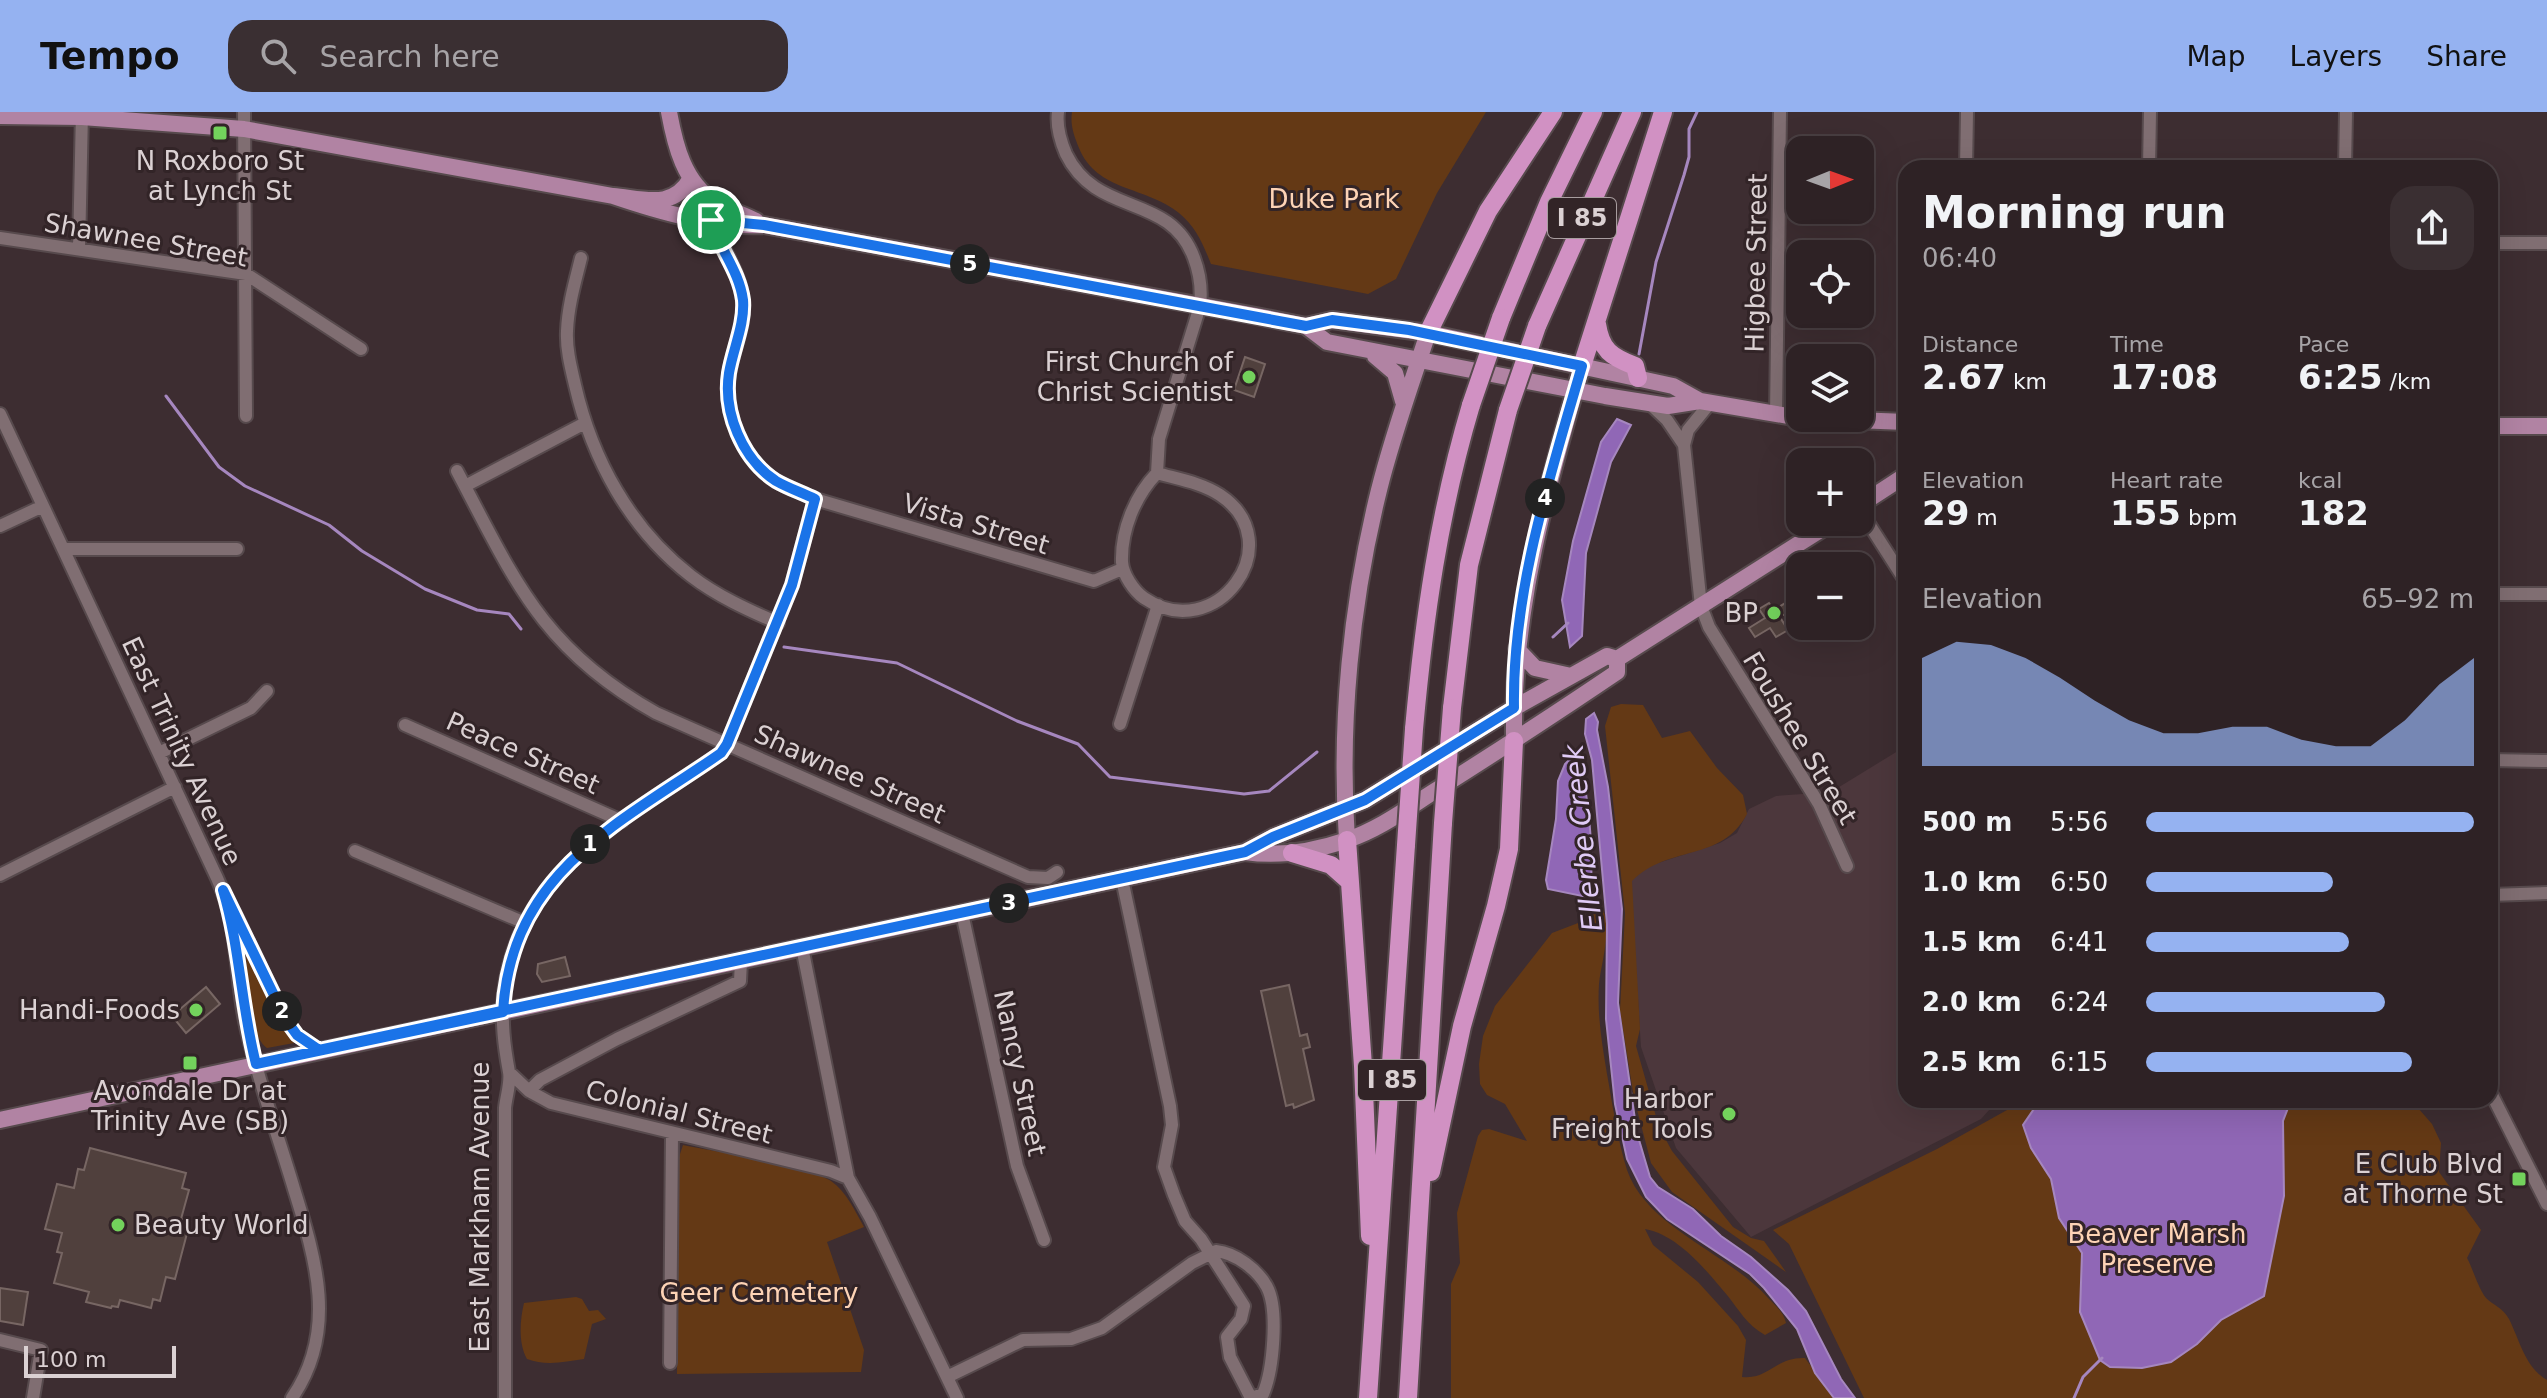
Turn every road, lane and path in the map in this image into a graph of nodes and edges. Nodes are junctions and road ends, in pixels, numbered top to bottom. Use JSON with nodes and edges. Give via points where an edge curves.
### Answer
{"nodes":[{"id":1,"x":660,"y":112,"type":"edge"},
{"id":2,"x":669,"y":112,"type":"edge"},
{"id":3,"x":1058,"y":112,"type":"edge"},
{"id":4,"x":1553,"y":112,"type":"edge"},
{"id":5,"x":1593,"y":112,"type":"edge"},
{"id":6,"x":1632,"y":112,"type":"edge"},
{"id":7,"x":1663,"y":112,"type":"edge"},
{"id":8,"x":1780,"y":112,"type":"edge"},
{"id":9,"x":1967,"y":112,"type":"edge"},
{"id":10,"x":2150,"y":112,"type":"edge"},
{"id":11,"x":2346,"y":112,"type":"edge"},
{"id":12,"x":82,"y":114,"type":"edge"},
{"id":13,"x":0,"y":116,"type":"edge"},
{"id":14,"x":244,"y":120,"type":"edge"},
{"id":15,"x":1966,"y":160,"type":"edge"},
{"id":16,"x":2149,"y":160,"type":"edge"},
{"id":17,"x":2345,"y":160,"type":"edge"},
{"id":18,"x":688,"y":183,"type":"junction"},
{"id":19,"x":613,"y":196,"type":"junction"},
{"id":20,"x":710,"y":199,"type":"junction"},
{"id":21,"x":711,"y":220,"type":"junction"},
{"id":22,"x":764,"y":225,"type":"junction"},
{"id":23,"x":0,"y":238,"type":"edge"},
{"id":24,"x":2498,"y":243,"type":"edge"},
{"id":25,"x":2547,"y":243,"type":"edge"},
{"id":26,"x":79,"y":249,"type":"junction"},
{"id":27,"x":581,"y":258,"type":"dead end"},
{"id":28,"x":246,"y":274,"type":"junction"},
{"id":29,"x":1200,"y":306,"type":"junction"},
{"id":30,"x":1597,"y":324,"type":"junction"},
{"id":31,"x":1306,"y":326,"type":"junction"},
{"id":32,"x":1428,"y":333,"type":"junction"},
{"id":33,"x":361,"y":349,"type":"dead end"},
{"id":34,"x":1367,"y":351,"type":"junction"},
{"id":35,"x":1419,"y":361,"type":"junction"},
{"id":36,"x":1582,"y":366,"type":"junction"},
{"id":37,"x":1638,"y":378,"type":"junction"},
{"id":38,"x":1575,"y":391,"type":"junction"},
{"id":39,"x":1705,"y":402,"type":"junction"},
{"id":40,"x":1649,"y":403,"type":"junction"},
{"id":41,"x":1403,"y":409,"type":"junction"},
{"id":42,"x":0,"y":414,"type":"edge"},
{"id":43,"x":1776,"y":415,"type":"junction"},
{"id":44,"x":246,"y":416,"type":"dead end"},
{"id":45,"x":1786,"y":416,"type":"edge"},
{"id":46,"x":1874,"y":421,"type":"edge"},
{"id":47,"x":1898,"y":422,"type":"edge"},
{"id":48,"x":585,"y":423,"type":"junction"},
{"id":49,"x":2498,"y":426,"type":"edge"},
{"id":50,"x":2547,"y":426,"type":"edge"},
{"id":51,"x":1684,"y":445,"type":"junction"},
{"id":52,"x":457,"y":471,"type":"dead end"},
{"id":53,"x":1157,"y":473,"type":"junction"},
{"id":54,"x":1898,"y":481,"type":"edge"},
{"id":55,"x":465,"y":486,"type":"junction"},
{"id":56,"x":1874,"y":498,"type":"edge"},
{"id":57,"x":815,"y":499,"type":"junction"},
{"id":58,"x":43,"y":506,"type":"junction"},
{"id":59,"x":0,"y":526,"type":"edge"},
{"id":60,"x":1874,"y":531,"type":"edge"},
{"id":61,"x":1811,"y":536,"type":"edge"},
{"id":62,"x":64,"y":549,"type":"junction"},
{"id":63,"x":237,"y":549,"type":"dead end"},
{"id":64,"x":1122,"y":569,"type":"junction"},
{"id":65,"x":1898,"y":569,"type":"edge"},
{"id":66,"x":2498,"y":594,"type":"edge"},
{"id":67,"x":2547,"y":594,"type":"edge"},
{"id":68,"x":1158,"y":605,"type":"junction"},
{"id":69,"x":1701,"y":606,"type":"junction"},
{"id":70,"x":778,"y":623,"type":"junction"},
{"id":71,"x":1517,"y":649,"type":"junction"},
{"id":72,"x":1617,"y":659,"type":"junction"},
{"id":73,"x":1571,"y":676,"type":"junction"},
{"id":74,"x":267,"y":691,"type":"dead end"},
{"id":75,"x":1514,"y":708,"type":"junction"},
{"id":76,"x":1120,"y":724,"type":"dead end"},
{"id":77,"x":405,"y":725,"type":"dead end"},
{"id":78,"x":1514,"y":741,"type":"junction"},
{"id":79,"x":727,"y":744,"type":"junction"},
{"id":80,"x":159,"y":753,"type":"junction"},
{"id":81,"x":2498,"y":760,"type":"edge"},
{"id":82,"x":2547,"y":761,"type":"edge"},
{"id":83,"x":175,"y":787,"type":"junction"},
{"id":84,"x":1345,"y":809,"type":"junction"},
{"id":85,"x":622,"y":821,"type":"junction"},
{"id":86,"x":1347,"y":840,"type":"junction"},
{"id":87,"x":355,"y":851,"type":"dead end"},
{"id":88,"x":1245,"y":852,"type":"junction"},
{"id":89,"x":1292,"y":853,"type":"junction"},
{"id":90,"x":1847,"y":866,"type":"dead end"},
{"id":91,"x":1057,"y":872,"type":"dead end"},
{"id":92,"x":0,"y":875,"type":"edge"},
{"id":93,"x":1122,"y":879,"type":"junction"},
{"id":94,"x":1349,"y":881,"type":"junction"},
{"id":95,"x":223,"y":890,"type":"junction"},
{"id":96,"x":2547,"y":893,"type":"edge"},
{"id":97,"x":2498,"y":895,"type":"edge"},
{"id":98,"x":962,"y":913,"type":"junction"},
{"id":99,"x":525,"y":923,"type":"junction"},
{"id":100,"x":802,"y":947,"type":"junction"},
{"id":101,"x":741,"y":961,"type":"junction"},
{"id":102,"x":503,"y":1012,"type":"junction"},
{"id":103,"x":319,"y":1050,"type":"junction"},
{"id":104,"x":256,"y":1064,"type":"junction"},
{"id":105,"x":509,"y":1072,"type":"junction"},
{"id":106,"x":529,"y":1091,"type":"junction"},
{"id":107,"x":2498,"y":1107,"type":"edge"},
{"id":108,"x":0,"y":1120,"type":"edge"},
{"id":109,"x":672,"y":1134,"type":"junction"},
{"id":110,"x":848,"y":1178,"type":"junction"},
{"id":111,"x":2547,"y":1204,"type":"edge"},
{"id":112,"x":1044,"y":1240,"type":"dead end"},
{"id":113,"x":1417,"y":1247,"type":"junction"},
{"id":114,"x":1210,"y":1253,"type":"junction"},
{"id":115,"x":1374,"y":1315,"type":"junction"},
{"id":116,"x":0,"y":1340,"type":"edge"},
{"id":117,"x":670,"y":1363,"type":"dead end"},
{"id":118,"x":947,"y":1377,"type":"junction"},
{"id":119,"x":33,"y":1398,"type":"edge"},
{"id":120,"x":292,"y":1398,"type":"edge"},
{"id":121,"x":505,"y":1398,"type":"edge"},
{"id":122,"x":957,"y":1398,"type":"edge"},
{"id":123,"x":1252,"y":1398,"type":"edge"},
{"id":124,"x":1368,"y":1398,"type":"edge"},
{"id":125,"x":1408,"y":1398,"type":"edge"}],
"edges":[{"from":1,"to":18,"type":"main road","via":[[669,154]]},
{"from":2,"to":18,"type":"main road"},
{"from":3,"to":29,"type":"street","via":[[1061,143],[1087,183],[1159,215],[1183,237],[1199,272]]},
{"from":4,"to":32,"type":"highway","via":[[1474,236]]},
{"from":5,"to":115,"type":"highway","number":"I 85","bridge":true,"via":[[1501,318],[1444,504],[1431,575],[1414,729]]},
{"from":6,"to":113,"type":"highway","number":"I 85","bridge":true,"via":[[1537,326],[1508,410],[1469,565],[1443,823]]},
{"from":7,"to":30,"type":"highway"},
{"from":8,"to":43,"type":"street","name":"Higbee Street"},
{"from":9,"to":15,"type":"street"},
{"from":10,"to":16,"type":"street"},
{"from":11,"to":17,"type":"street"},
{"from":12,"to":13,"type":"main road"},
{"from":12,"to":14,"type":"main road"},
{"from":12,"to":26,"type":"street"},
{"from":14,"to":19,"type":"main road"},
{"from":14,"to":28,"type":"street"},
{"from":18,"to":19,"type":"main road","via":[[669,199]]},
{"from":18,"to":20,"type":"main road"},
{"from":18,"to":21,"type":"main road","via":[[698,209]]},
{"from":19,"to":21,"type":"main road"},
{"from":20,"to":21,"type":"street"},
{"from":20,"to":22,"type":"main road"},
{"from":21,"to":22,"type":"main road"},
{"from":21,"to":57,"type":"street","via":[[740,280],[743,303],[729,375],[731,416],[753,460],[776,481]]},
{"from":22,"to":29,"type":"main road"},
{"from":23,"to":26,"type":"street","name":"Shawnee Street"},
{"from":24,"to":25,"type":"street"},
{"from":26,"to":28,"type":"street","name":"Shawnee Street"},
{"from":27,"to":48,"type":"street","via":[[567,344]]},
{"from":28,"to":33,"type":"street","name":"Shawnee Street"},
{"from":28,"to":44,"type":"street"},
{"from":29,"to":31,"type":"main road"},
{"from":29,"to":53,"type":"street","via":[[1159,439]]},
{"from":30,"to":36,"type":"highway"},
{"from":30,"to":37,"type":"highway","via":[[1603,348],[1635,366]]},
{"from":31,"to":32,"type":"main road","via":[[1332,320]]},
{"from":31,"to":34,"type":"main road","via":[[1327,342]]},
{"from":32,"to":35,"type":"main road"},
{"from":32,"to":36,"type":"main road"},
{"from":34,"to":35,"type":"main road"},
{"from":34,"to":41,"type":"main road","via":[[1395,373]]},
{"from":35,"to":38,"type":"main road"},
{"from":35,"to":41,"type":"main road"},
{"from":36,"to":37,"type":"main road"},
{"from":36,"to":38,"type":"main road"},
{"from":37,"to":39,"type":"main road","via":[[1673,386]]},
{"from":38,"to":40,"type":"main road"},
{"from":38,"to":71,"type":"main road","via":[[1535,536]]},
{"from":39,"to":40,"type":"main road"},
{"from":39,"to":43,"type":"main road"},
{"from":39,"to":51,"type":"street"},
{"from":40,"to":51,"type":"street"},
{"from":41,"to":84,"type":"main road","via":[[1380,486],[1355,611]]},
{"from":42,"to":58,"type":"street","name":"East Trinity Avenue"},
{"from":43,"to":45,"type":"main road"},
{"from":46,"to":47,"type":"main road"},
{"from":48,"to":55,"type":"street"},
{"from":48,"to":70,"type":"street","via":[[605,472],[647,533],[693,577]]},
{"from":49,"to":50,"type":"main road"},
{"from":51,"to":69,"type":"street","name":"Foushee Street"},
{"from":52,"to":55,"type":"street","name":"Shawnee Street"},
{"from":53,"to":64,"type":"street","via":[[1140,490],[1122,550]]},
{"from":53,"to":68,"type":"street","via":[[1220,495],[1240,516],[1248,544],[1246,567],[1227,594],[1198,609]]},
{"from":54,"to":56,"type":"main road"},
{"from":55,"to":79,"type":"street","name":"Shawnee Street","via":[[518,586],[561,642],[603,680],[639,703]]},
{"from":57,"to":64,"type":"street","name":"Vista Street","via":[[1094,581]]},
{"from":57,"to":70,"type":"street","name":"East Markham Avenue"},
{"from":58,"to":59,"type":"street"},
{"from":58,"to":62,"type":"street","name":"East Trinity Avenue"},
{"from":60,"to":65,"type":"street"},
{"from":61,"to":69,"type":"main road"},
{"from":62,"to":63,"type":"street"},
{"from":62,"to":80,"type":"street","name":"East Trinity Avenue"},
{"from":64,"to":68,"type":"street","via":[[1136,592]]},
{"from":66,"to":67,"type":"street"},
{"from":68,"to":76,"type":"street"},
{"from":69,"to":72,"type":"main road"},
{"from":69,"to":90,"type":"street","name":"Foushee Street","via":[[1819,804]]},
{"from":70,"to":79,"type":"street","name":"East Markham Avenue"},
{"from":71,"to":73,"type":"main road","via":[[1535,668]]},
{"from":71,"to":75,"type":"main road"},
{"from":72,"to":73,"type":"main road","via":[[1607,656]]},
{"from":72,"to":78,"type":"main road","via":[[1617,672]]},
{"from":73,"to":75,"type":"main road"},
{"from":74,"to":80,"type":"street","via":[[251,708]]},
{"from":75,"to":78,"type":"main road"},
{"from":75,"to":84,"type":"main road"},
{"from":77,"to":85,"type":"street","name":"Peace Street"},
{"from":78,"to":86,"type":"main road"},
{"from":78,"to":113,"type":"highway","via":[[1509,849],[1448,1085]]},
{"from":79,"to":85,"type":"street","name":"East Markham Avenue"},
{"from":79,"to":91,"type":"street","name":"Shawnee Street","via":[[1028,877],[1048,878]]},
{"from":80,"to":83,"type":"street","name":"East Trinity Avenue"},
{"from":81,"to":82,"type":"street"},
{"from":83,"to":92,"type":"street"},
{"from":83,"to":95,"type":"street","name":"East Trinity Avenue"},
{"from":84,"to":86,"type":"main road"},
{"from":84,"to":88,"type":"main road"},
{"from":85,"to":99,"type":"street","name":"East Markham Avenue","via":[[567,863],[546,886]]},
{"from":86,"to":89,"type":"main road"},
{"from":86,"to":94,"type":"highway"},
{"from":87,"to":99,"type":"street"},
{"from":88,"to":89,"type":"main road"},
{"from":88,"to":93,"type":"main road"},
{"from":89,"to":94,"type":"highway","via":[[1331,865]]},
{"from":93,"to":98,"type":"main road"},
{"from":93,"to":114,"type":"street","via":[[1170,1106],[1164,1167],[1185,1221]]},
{"from":94,"to":115,"type":"highway"},
{"from":95,"to":103,"type":"street","via":[[286,1020]]},
{"from":95,"to":104,"type":"street","name":"East Trinity Avenue"},
{"from":96,"to":97,"type":"street"},
{"from":98,"to":100,"type":"main road"},
{"from":98,"to":112,"type":"street","name":"Nancy Street","via":[[1017,1166]]},
{"from":99,"to":102,"type":"street","name":"East Markham Avenue","via":[[510,965]]},
{"from":100,"to":101,"type":"main road"},
{"from":100,"to":110,"type":"street"},
{"from":101,"to":102,"type":"main road"},
{"from":101,"to":106,"type":"street","via":[[740,981],[617,1039]]},
{"from":102,"to":103,"type":"main road"},
{"from":102,"to":105,"type":"street","name":"East Markham Avenue"},
{"from":103,"to":104,"type":"main road"},
{"from":104,"to":108,"type":"main road"},
{"from":104,"to":120,"type":"street","name":"East Trinity Avenue","via":[[320,1285],[316,1349]]},
{"from":105,"to":106,"type":"street","name":"Colonial Street"},
{"from":105,"to":121,"type":"street","name":"East Markham Avenue"},
{"from":106,"to":109,"type":"street","name":"Colonial Street","via":[[551,1103]]},
{"from":107,"to":111,"type":"street"},
{"from":109,"to":110,"type":"street","name":"Colonial Street"},
{"from":109,"to":117,"type":"street"},
{"from":110,"to":118,"type":"street"},
{"from":113,"to":125,"type":"highway","number":"I 85"},
{"from":114,"to":118,"type":"street","via":[[1102,1328],[1071,1339],[1023,1340]]},
{"from":114,"to":123,"type":"street","via":[[1244,1306],[1227,1337],[1230,1357]]},
{"from":114,"to":123,"type":"street","via":[[1222,1252],[1244,1262],[1268,1289],[1270,1378],[1263,1394]]},
{"from":115,"to":124,"type":"highway","number":"I 85"},
{"from":116,"to":119,"type":"street","via":[[41,1350]]},
{"from":118,"to":122,"type":"street"}]}
